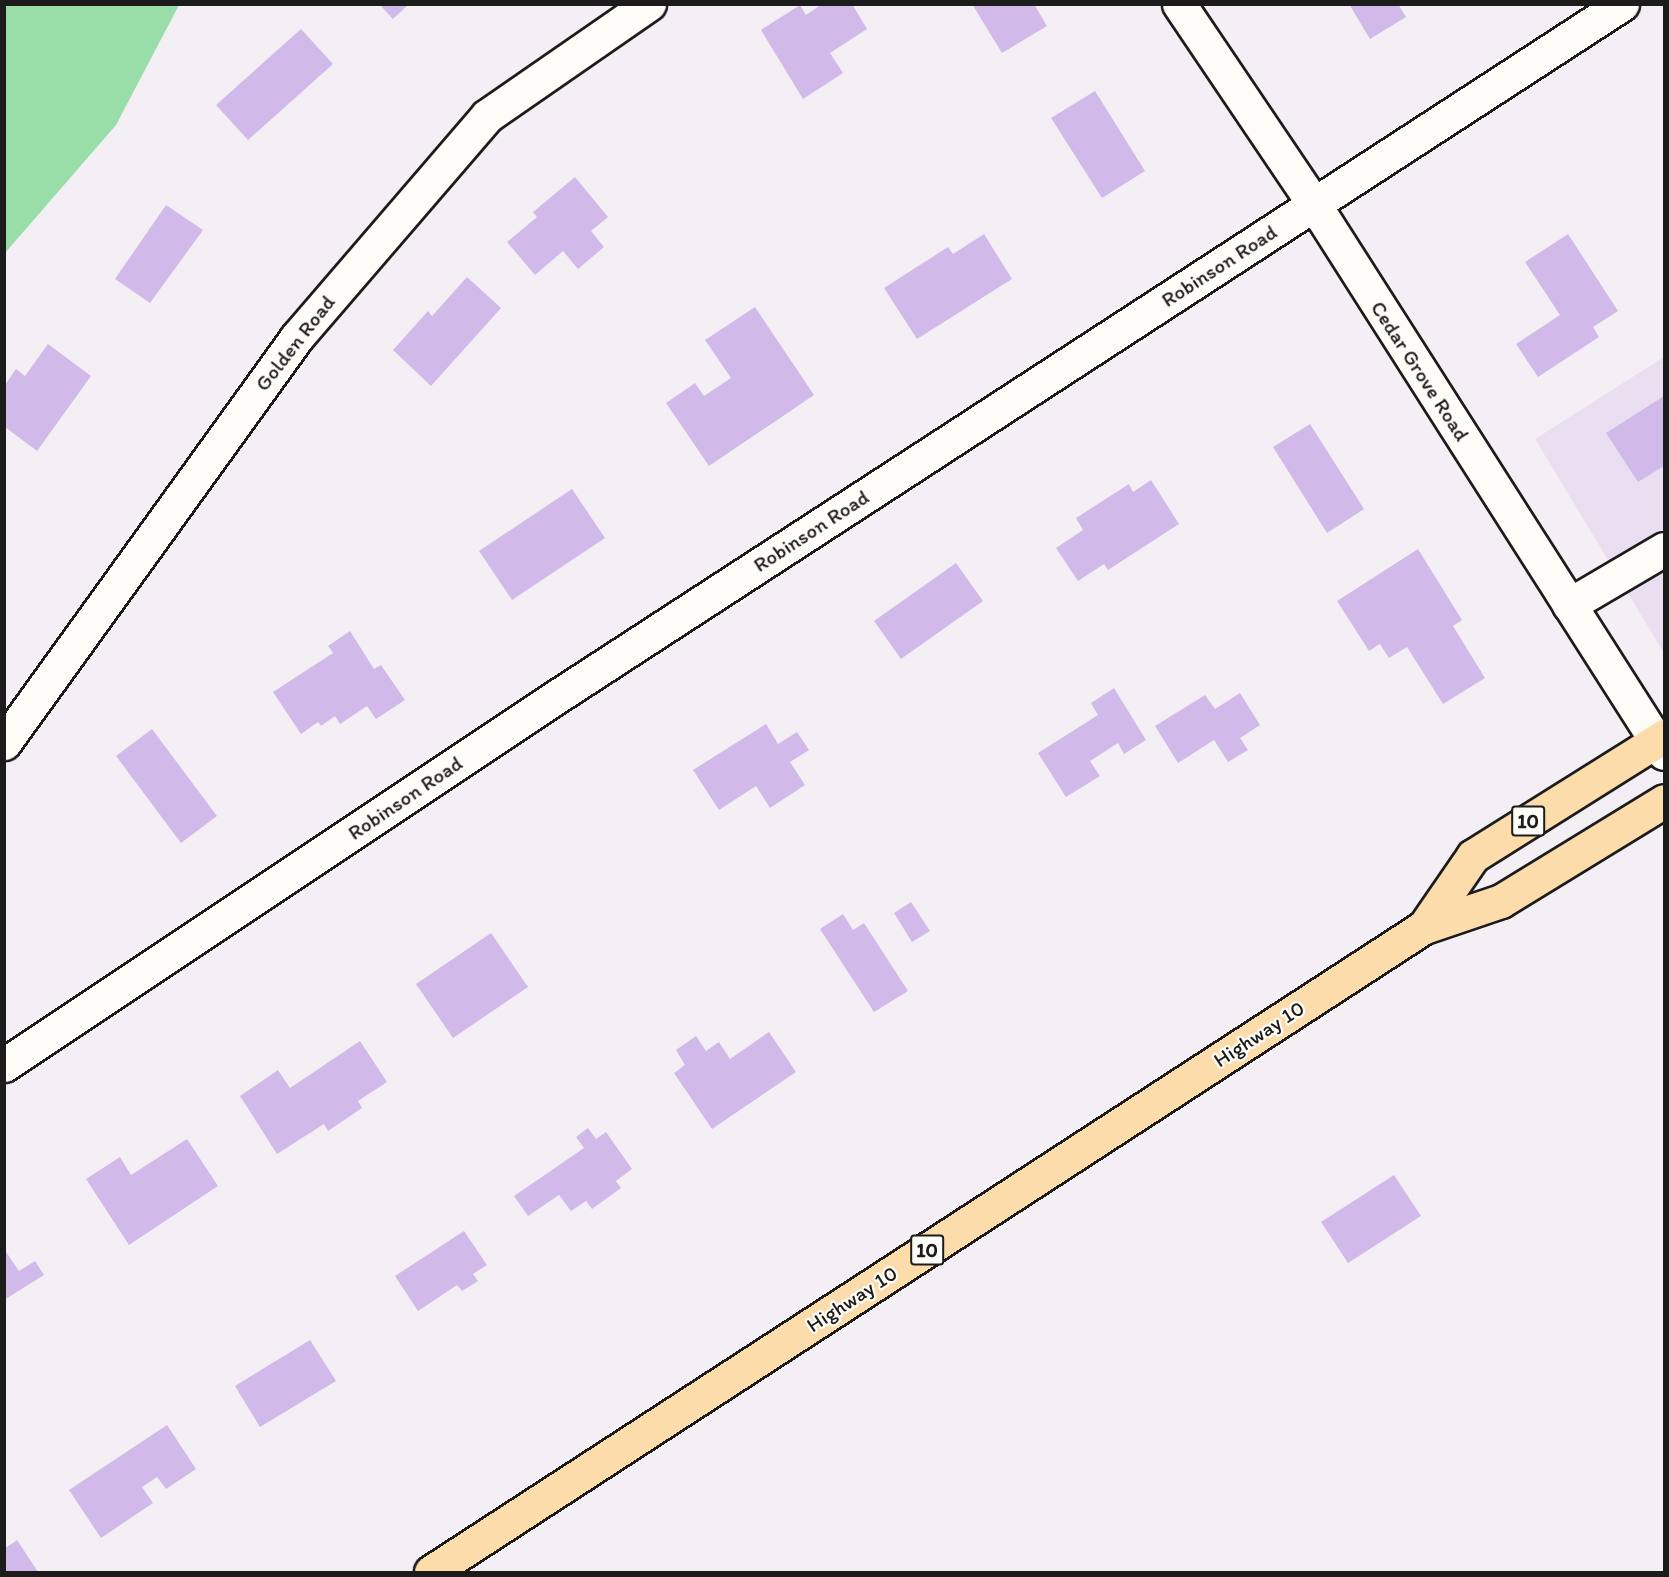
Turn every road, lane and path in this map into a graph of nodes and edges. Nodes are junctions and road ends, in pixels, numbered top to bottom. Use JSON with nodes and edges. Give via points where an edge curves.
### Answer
{"nodes":[{"id":1,"x":649,"y":4,"type":"edge"},
{"id":2,"x":1179,"y":4,"type":"edge"},
{"id":3,"x":1622,"y":4,"type":"edge"},
{"id":4,"x":1314,"y":204,"type":"junction"},
{"id":5,"x":1665,"y":549,"type":"edge"},
{"id":6,"x":1569,"y":605,"type":"junction"},
{"id":7,"x":4,"y":743,"type":"edge"},
{"id":8,"x":1662,"y":743,"type":"edge"},
{"id":9,"x":1665,"y":801,"type":"edge"},
{"id":10,"x":1424,"y":927,"type":"junction"},
{"id":11,"x":4,"y":1065,"type":"edge"},
{"id":12,"x":431,"y":1572,"type":"edge"}],
"edges":[{"from":1,"to":7,"type":"street","name":"Golden Road","via":[[487,116],[297,337]]},
{"from":2,"to":4,"type":"street","name":"Cedar Grove Road"},
{"from":3,"to":4,"type":"street","name":"Robinson Road"},
{"from":4,"to":6,"type":"street","name":"Cedar Grove Road"},
{"from":4,"to":11,"type":"street","name":"Robinson Road","via":[[553,699]]},
{"from":5,"to":6,"type":"street"},
{"from":6,"to":8,"type":"street","name":"Cedar Grove Road"},
{"from":8,"to":10,"type":"highway","name":"Highway 10","number":"10","via":[[1473,856]]},
{"from":9,"to":10,"type":"highway","name":"Highway 10","number":"10","via":[[1501,901]]},
{"from":10,"to":12,"type":"highway","name":"Highway 10","number":"10"}]}
